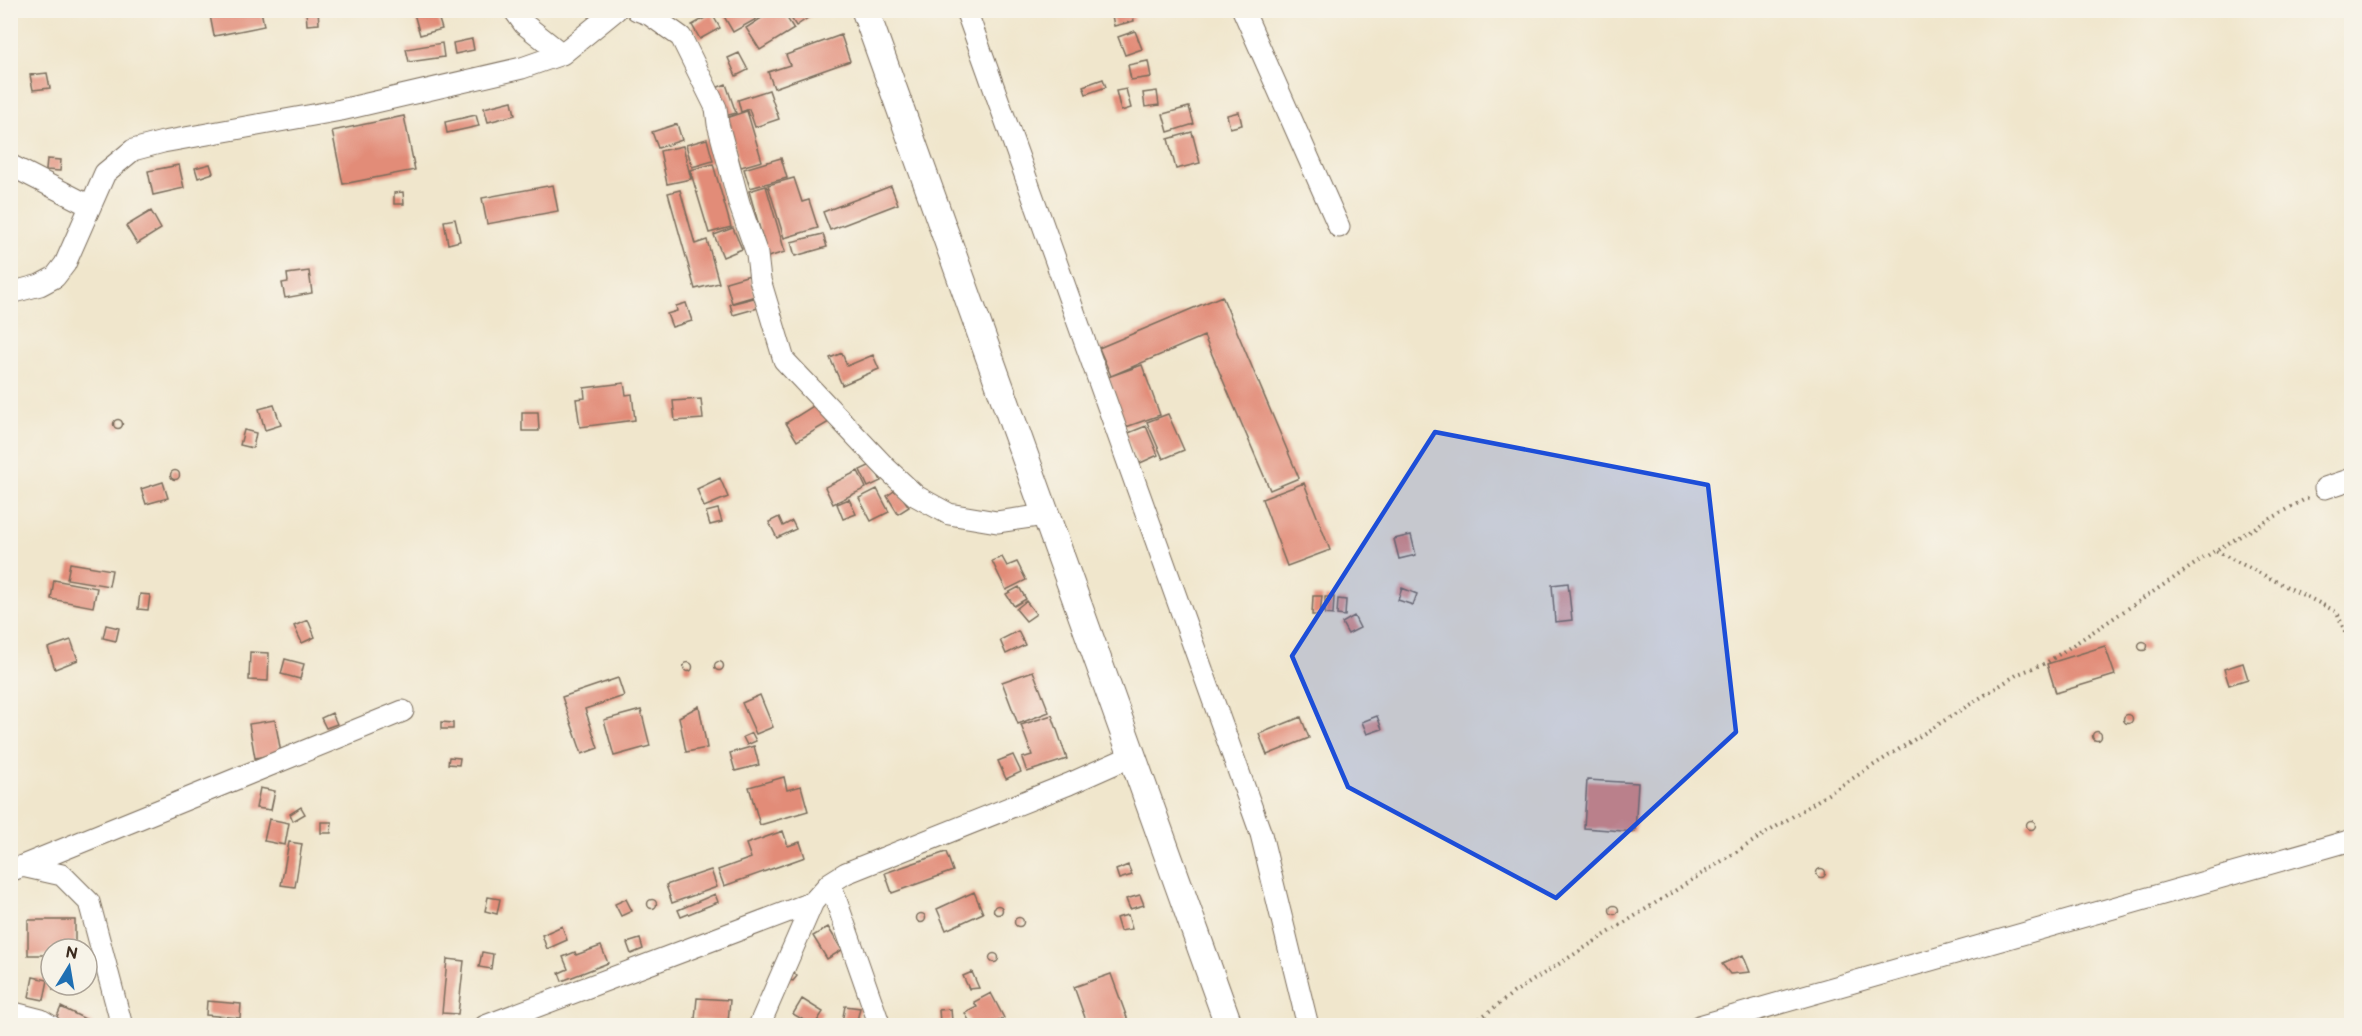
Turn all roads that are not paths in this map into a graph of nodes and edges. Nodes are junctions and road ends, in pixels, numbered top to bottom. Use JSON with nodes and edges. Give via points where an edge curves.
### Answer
{"nodes":[{"id":1,"x":514,"y":10,"type":"edge"},
{"id":2,"x":616,"y":10,"type":"edge"},
{"id":3,"x":637,"y":10,"type":"edge"},
{"id":4,"x":865,"y":10,"type":"edge"},
{"id":5,"x":966,"y":10,"type":"edge"},
{"id":6,"x":1243,"y":10,"type":"edge"},
{"id":7,"x":562,"y":54,"type":"junction"},
{"id":8,"x":10,"y":165,"type":"edge"},
{"id":9,"x":90,"y":206,"type":"junction"},
{"id":10,"x":1339,"y":227,"type":"dead end"},
{"id":11,"x":10,"y":293,"type":"edge"},
{"id":12,"x":2352,"y":479,"type":"edge"},
{"id":13,"x":2325,"y":488,"type":"road end"},
{"id":14,"x":1045,"y":515,"type":"junction"},
{"id":15,"x":403,"y":711,"type":"dead end"},
{"id":16,"x":1132,"y":756,"type":"junction"},
{"id":17,"x":2352,"y":840,"type":"edge"},
{"id":18,"x":16,"y":868,"type":"edge"},
{"id":19,"x":830,"y":883,"type":"junction"},
{"id":20,"x":813,"y":902,"type":"junction"},
{"id":21,"x":10,"y":1012,"type":"edge"},
{"id":22,"x":51,"y":1026,"type":"edge"},
{"id":23,"x":122,"y":1026,"type":"edge"},
{"id":24,"x":485,"y":1026,"type":"edge"},
{"id":25,"x":759,"y":1026,"type":"edge"},
{"id":26,"x":880,"y":1026,"type":"edge"},
{"id":27,"x":1229,"y":1026,"type":"edge"},
{"id":28,"x":1308,"y":1026,"type":"edge"},
{"id":29,"x":1699,"y":1026,"type":"edge"}],
"edges":[{"from":1,"to":7,"type":"street","via":[[524,24]]},
{"from":2,"to":7,"type":"street"},
{"from":3,"to":14,"type":"street","via":[[681,38],[716,108],[784,360],[916,496],[949,514],[997,522]]},
{"from":4,"to":14,"type":"main road"},
{"from":5,"to":28,"type":"street","via":[[1261,834]]},
{"from":6,"to":10,"type":"street"},
{"from":7,"to":9,"type":"street","via":[[522,68],[340,110],[133,150],[105,173]]},
{"from":8,"to":9,"type":"street"},
{"from":9,"to":11,"type":"street","via":[[65,264],[55,277]]},
{"from":12,"to":13,"type":"street"},
{"from":14,"to":16,"type":"main road"},
{"from":15,"to":18,"type":"street"},
{"from":16,"to":19,"type":"street","via":[[846,873]]},
{"from":16,"to":27,"type":"main road"},
{"from":17,"to":29,"type":"street"},
{"from":18,"to":23,"type":"street","via":[[62,875],[89,902]]},
{"from":19,"to":20,"type":"street"},
{"from":19,"to":26,"type":"street"},
{"from":20,"to":24,"type":"street"},
{"from":20,"to":25,"type":"street"},
{"from":21,"to":22,"type":"street"}]}
